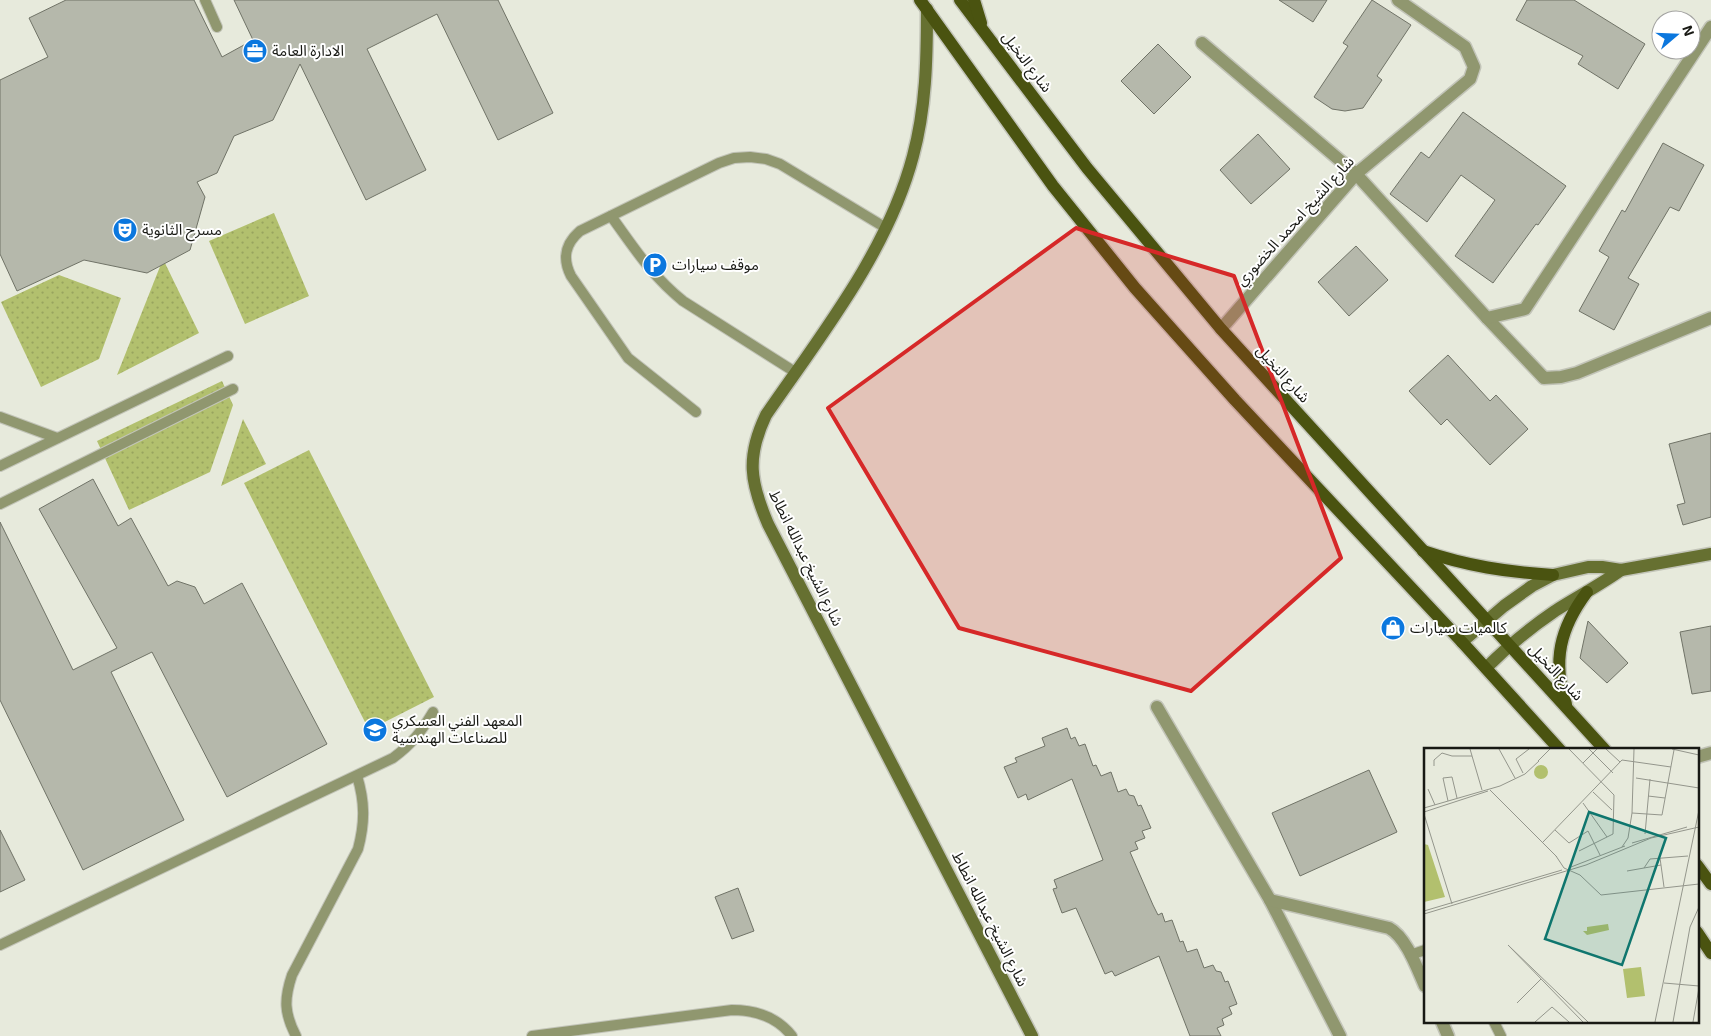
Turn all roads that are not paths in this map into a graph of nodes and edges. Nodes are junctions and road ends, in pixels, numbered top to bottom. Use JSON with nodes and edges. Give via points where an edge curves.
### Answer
{"nodes":[{"id":1,"x":205,"y":0,"type":"edge"},
{"id":2,"x":960,"y":0,"type":"edge"},
{"id":3,"x":974,"y":0,"type":"edge"},
{"id":4,"x":1398,"y":0,"type":"edge"},
{"id":5,"x":925,"y":3,"type":"edge"},
{"id":6,"x":1711,"y":27,"type":"edge"},
{"id":7,"x":217,"y":28,"type":"dead end"},
{"id":8,"x":990,"y":41,"type":"junction"},
{"id":9,"x":1202,"y":43,"type":"dead end"},
{"id":10,"x":1356,"y":174,"type":"junction"},
{"id":11,"x":611,"y":216,"type":"junction"},
{"id":12,"x":886,"y":228,"type":"junction"},
{"id":13,"x":1487,"y":318,"type":"junction"},
{"id":14,"x":1711,"y":318,"type":"edge"},
{"id":15,"x":1221,"y":329,"type":"junction"},
{"id":16,"x":228,"y":356,"type":"dead end"},
{"id":17,"x":795,"y":372,"type":"junction"},
{"id":18,"x":233,"y":389,"type":"dead end"},
{"id":19,"x":696,"y":412,"type":"dead end"},
{"id":20,"x":0,"y":417,"type":"edge"},
{"id":21,"x":57,"y":438,"type":"junction"},
{"id":22,"x":0,"y":466,"type":"edge"},
{"id":23,"x":0,"y":504,"type":"edge"},
{"id":24,"x":1421,"y":550,"type":"junction"},
{"id":25,"x":1711,"y":554,"type":"edge"},
{"id":26,"x":1621,"y":570,"type":"junction"},
{"id":27,"x":1553,"y":575,"type":"junction"},
{"id":28,"x":1587,"y":592,"type":"junction"},
{"id":29,"x":1486,"y":621,"type":"junction"},
{"id":30,"x":1462,"y":642,"type":"junction"},
{"id":31,"x":1509,"y":646,"type":"junction"},
{"id":32,"x":1486,"y":668,"type":"junction"},
{"id":33,"x":1157,"y":706,"type":"dead end"},
{"id":34,"x":1566,"y":706,"type":"junction"},
{"id":35,"x":433,"y":712,"type":"dead end"},
{"id":36,"x":1558,"y":748,"type":"edge"},
{"id":37,"x":1603,"y":748,"type":"edge"},
{"id":38,"x":1711,"y":753,"type":"edge"},
{"id":39,"x":1698,"y":757,"type":"edge"},
{"id":40,"x":357,"y":776,"type":"junction"},
{"id":41,"x":1698,"y":866,"type":"edge"},
{"id":42,"x":1711,"y":884,"type":"edge"},
{"id":43,"x":1270,"y":900,"type":"junction"},
{"id":44,"x":1698,"y":934,"type":"edge"},
{"id":45,"x":0,"y":945,"type":"edge"},
{"id":46,"x":1424,"y":950,"type":"edge"},
{"id":47,"x":1711,"y":953,"type":"edge"},
{"id":48,"x":1410,"y":955,"type":"junction"},
{"id":49,"x":1424,"y":984,"type":"edge"},
{"id":50,"x":1443,"y":1024,"type":"edge"},
{"id":51,"x":1495,"y":1024,"type":"edge"},
{"id":52,"x":296,"y":1036,"type":"edge"},
{"id":53,"x":532,"y":1036,"type":"edge"},
{"id":54,"x":792,"y":1036,"type":"edge"},
{"id":55,"x":1032,"y":1036,"type":"edge"},
{"id":56,"x":1340,"y":1036,"type":"edge"},
{"id":57,"x":1448,"y":1036,"type":"edge"},
{"id":58,"x":1501,"y":1036,"type":"edge"}],
"edges":[{"from":1,"to":7,"type":"lane"},
{"from":2,"to":8,"type":"main road","name":"شارع النخيل"},
{"from":3,"to":8,"type":"main road"},
{"from":4,"to":10,"type":"street","name":"شارع الشيخ امحمد الخضوري","via":[[1465,46],[1474,67],[1470,79]]},
{"from":5,"to":12,"type":"main road","name":"شارع الشيخ عبدالله انطاط","via":[[926,81],[921,119],[913,157]]},
{"from":5,"to":30,"type":"main road","via":[[1053,186],[1135,288],[1235,400]]},
{"from":6,"to":13,"type":"street","via":[[1525,309]]},
{"from":8,"to":15,"type":"main road","name":"شارع النخيل","via":[[1087,168]]},
{"from":9,"to":10,"type":"street"},
{"from":10,"to":13,"type":"street"},
{"from":10,"to":15,"type":"street","name":"شارع الشيخ امحمد الخضوري"},
{"from":11,"to":12,"type":"lane","via":[[719,163],[750,157],[780,164]]},
{"from":11,"to":17,"type":"lane","via":[[648,268],[671,291]]},
{"from":11,"to":19,"type":"lane","via":[[572,238],[565,257],[567,267],[628,358]]},
{"from":12,"to":17,"type":"main road","name":"شارع الشيخ عبدالله انطاط","via":[[861,274]]},
{"from":13,"to":14,"type":"street","via":[[1544,378],[1577,373]]},
{"from":15,"to":24,"type":"main road","name":"شارع النخيل"},
{"from":16,"to":21,"type":"lane"},
{"from":17,"to":55,"type":"main road","name":"شارع الشيخ عبدالله انطاط","via":[[758,432],[752,470],[761,507]]},
{"from":18,"to":23,"type":"lane"},
{"from":20,"to":21,"type":"lane"},
{"from":21,"to":22,"type":"lane"},
{"from":24,"to":27,"type":"main road","via":[[1472,566]]},
{"from":24,"to":29,"type":"main road","name":"شارع النخيل"},
{"from":25,"to":26,"type":"main road"},
{"from":26,"to":27,"type":"main road","via":[[1588,567]]},
{"from":26,"to":28,"type":"main road"},
{"from":27,"to":29,"type":"main road","via":[[1532,586]]},
{"from":28,"to":31,"type":"main road"},
{"from":28,"to":34,"type":"main road","via":[[1572,614],[1560,646],[1560,687]]},
{"from":29,"to":30,"type":"main road"},
{"from":29,"to":31,"type":"main road","name":"شارع النخيل"},
{"from":30,"to":32,"type":"main road"},
{"from":31,"to":32,"type":"main road"},
{"from":31,"to":34,"type":"main road","name":"شارع النخيل"},
{"from":32,"to":36,"type":"main road"},
{"from":33,"to":43,"type":"street"},
{"from":34,"to":37,"type":"main road","name":"شارع النخيل"},
{"from":35,"to":40,"type":"lane","via":[[410,746]]},
{"from":38,"to":39,"type":"street"},
{"from":40,"to":45,"type":"lane"},
{"from":40,"to":52,"type":"lane","via":[[364,812],[358,849],[292,975],[287,991],[286,1008]]},
{"from":41,"to":42,"type":"main road"},
{"from":43,"to":48,"type":"street","via":[[1389,928],[1400,936]]},
{"from":43,"to":56,"type":"street"},
{"from":44,"to":47,"type":"main road"},
{"from":46,"to":48,"type":"lane"},
{"from":48,"to":49,"type":"street"},
{"from":50,"to":57,"type":"street"},
{"from":51,"to":58,"type":"lane"},
{"from":53,"to":54,"type":"lane","via":[[738,1010],[770,1017]]}]}
